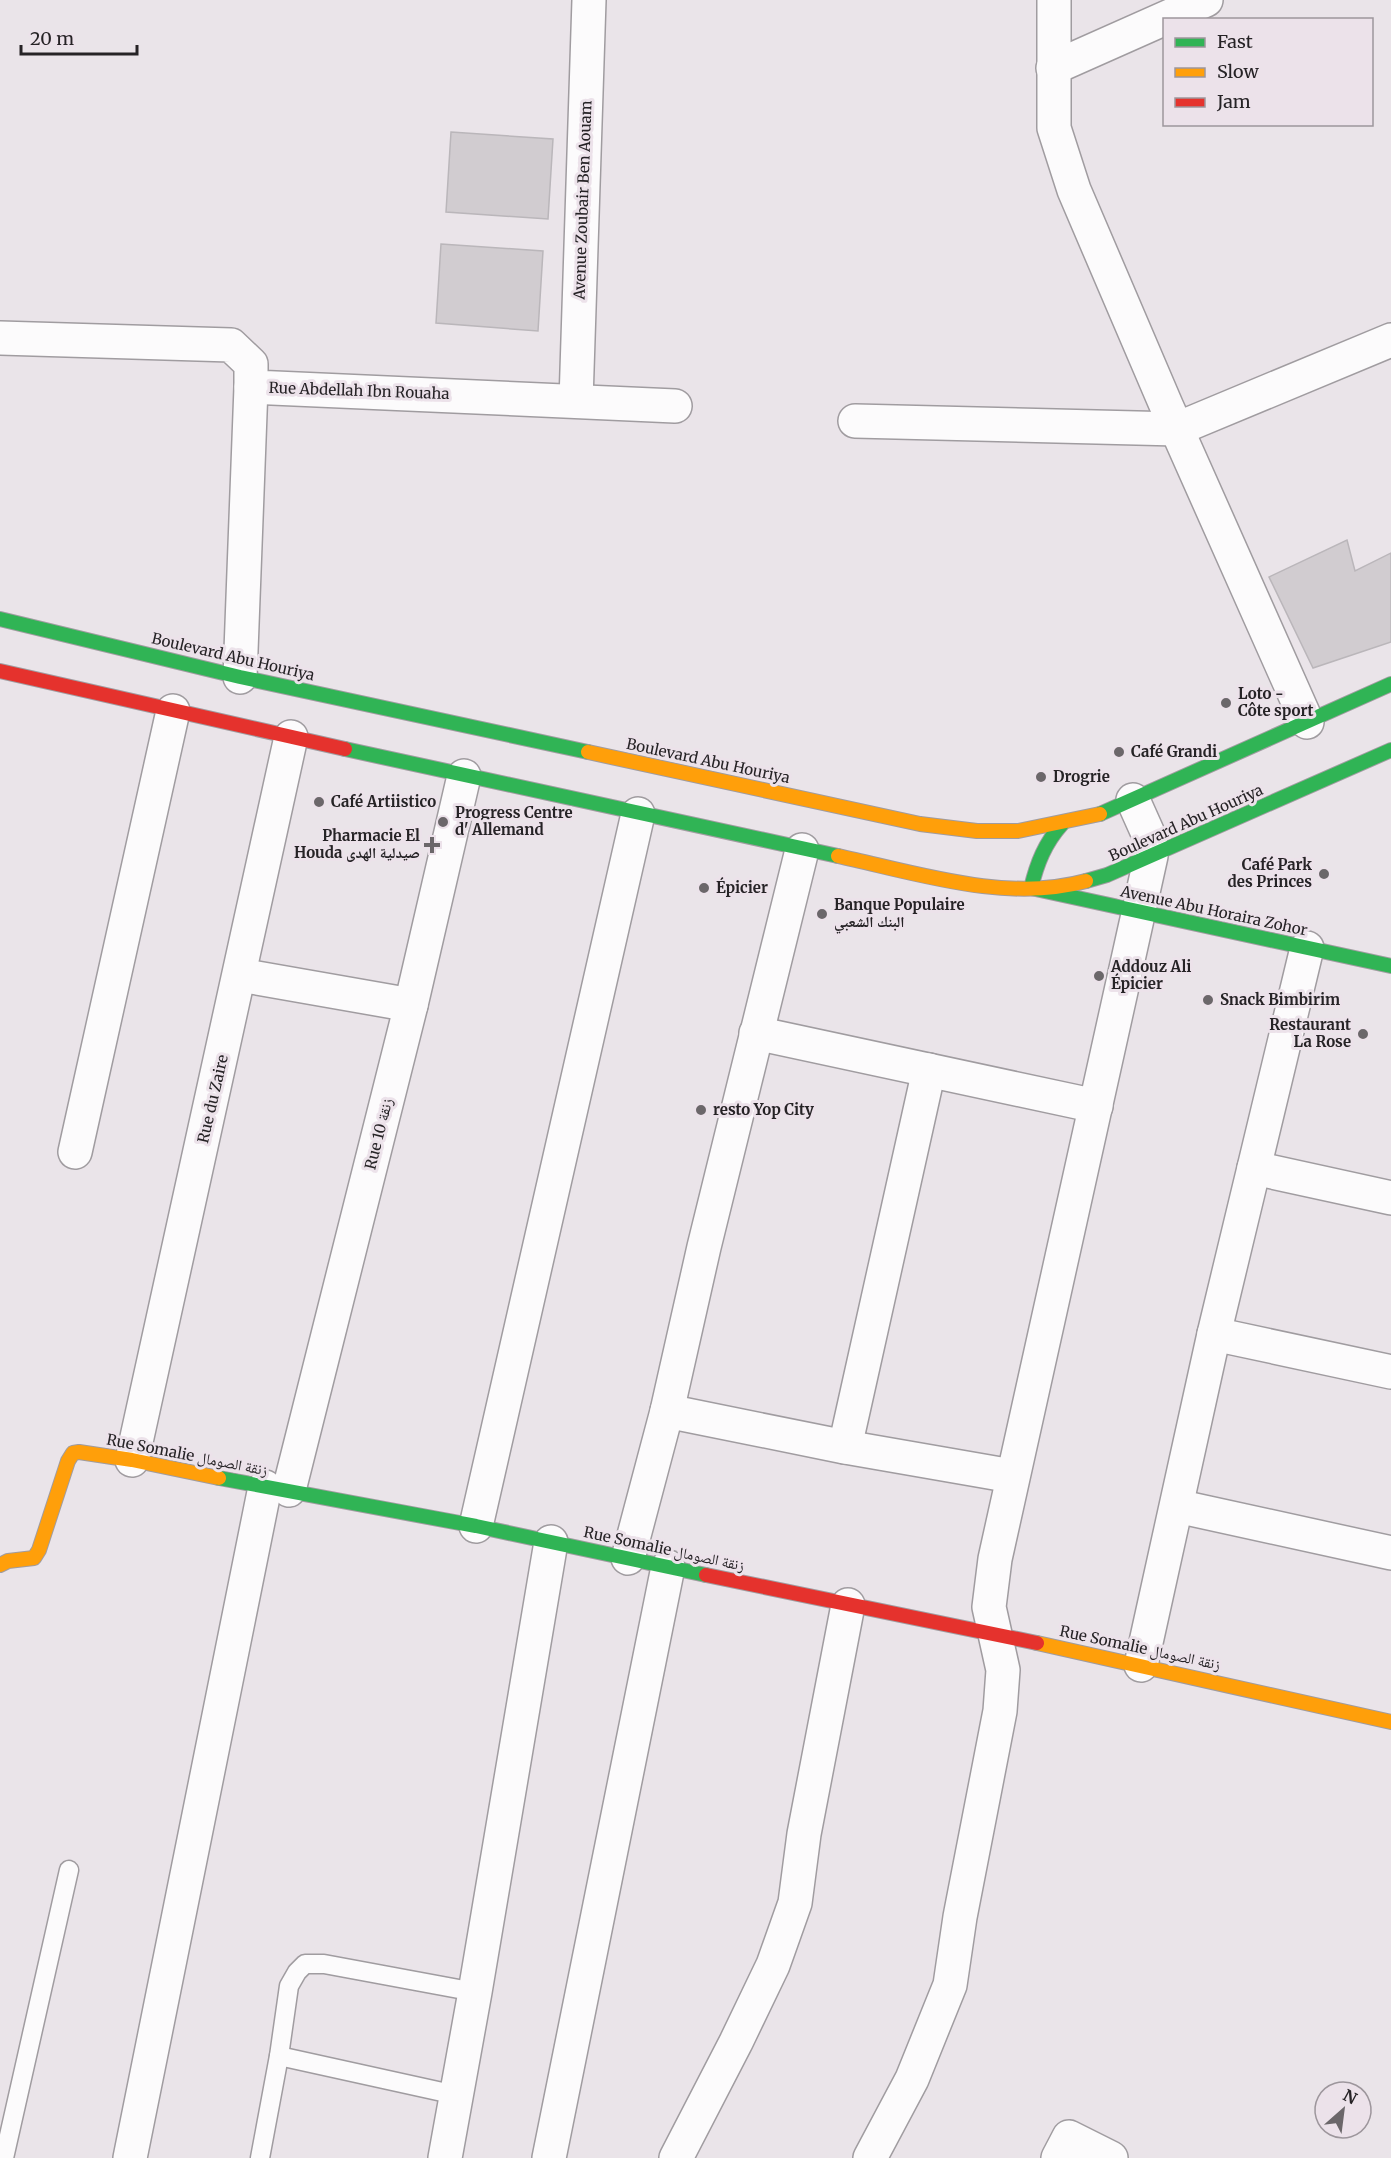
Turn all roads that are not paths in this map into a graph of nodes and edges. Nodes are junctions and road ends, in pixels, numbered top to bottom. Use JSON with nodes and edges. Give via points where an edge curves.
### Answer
{"nodes":[{"id":1,"x":589,"y":0,"type":"edge"},
{"id":2,"x":1054,"y":0,"type":"edge"},
{"id":3,"x":1206,"y":0,"type":"edge"},
{"id":4,"x":1166,"y":18,"type":"edge"},
{"id":5,"x":1163,"y":19,"type":"edge"},
{"id":6,"x":1053,"y":68,"type":"junction"},
{"id":7,"x":0,"y":338,"type":"edge"},
{"id":8,"x":1391,"y":339,"type":"edge"},
{"id":9,"x":251,"y":387,"type":"junction"},
{"id":10,"x":576,"y":401,"type":"junction"},
{"id":11,"x":675,"y":406,"type":"dead end"},
{"id":12,"x":855,"y":421,"type":"dead end"},
{"id":13,"x":1178,"y":429,"type":"junction"},
{"id":14,"x":0,"y":619,"type":"edge"},
{"id":15,"x":0,"y":671,"type":"edge"},
{"id":16,"x":240,"y":677,"type":"junction"},
{"id":17,"x":1391,"y":684,"type":"edge"},
{"id":18,"x":173,"y":711,"type":"junction"},
{"id":19,"x":1307,"y":722,"type":"junction"},
{"id":20,"x":291,"y":737,"type":"junction"},
{"id":21,"x":1391,"y":750,"type":"edge"},
{"id":22,"x":464,"y":776,"type":"junction"},
{"id":23,"x":1133,"y":800,"type":"junction"},
{"id":24,"x":638,"y":814,"type":"junction"},
{"id":25,"x":1062,"y":824,"type":"junction"},
{"id":26,"x":802,"y":850,"type":"junction"},
{"id":27,"x":1151,"y":856,"type":"junction"},
{"id":28,"x":1031,"y":888,"type":"junction"},
{"id":29,"x":1138,"y":912,"type":"junction"},
{"id":30,"x":1307,"y":948,"type":"junction"},
{"id":31,"x":1391,"y":966,"type":"edge"},
{"id":32,"x":240,"y":975,"type":"junction"},
{"id":33,"x":411,"y":1005,"type":"junction"},
{"id":34,"x":756,"y":1033,"type":"junction"},
{"id":35,"x":929,"y":1070,"type":"junction"},
{"id":36,"x":1096,"y":1106,"type":"junction"},
{"id":37,"x":75,"y":1152,"type":"dead end"},
{"id":38,"x":1254,"y":1168,"type":"junction"},
{"id":39,"x":1391,"y":1198,"type":"edge"},
{"id":40,"x":1214,"y":1334,"type":"junction"},
{"id":41,"x":1391,"y":1372,"type":"edge"},
{"id":42,"x":667,"y":1411,"type":"junction"},
{"id":43,"x":845,"y":1447,"type":"junction"},
{"id":44,"x":132,"y":1460,"type":"junction"},
{"id":45,"x":1012,"y":1476,"type":"junction"},
{"id":46,"x":277,"y":1489,"type":"junction"},
{"id":47,"x":1177,"y":1506,"type":"junction"},
{"id":48,"x":476,"y":1526,"type":"junction"},
{"id":49,"x":551,"y":1542,"type":"junction"},
{"id":50,"x":1391,"y":1552,"type":"edge"},
{"id":51,"x":628,"y":1558,"type":"junction"},
{"id":52,"x":0,"y":1565,"type":"edge"},
{"id":53,"x":668,"y":1567,"type":"junction"},
{"id":54,"x":848,"y":1605,"type":"junction"},
{"id":55,"x":994,"y":1633,"type":"junction"},
{"id":56,"x":1141,"y":1665,"type":"junction"},
{"id":57,"x":1391,"y":1722,"type":"edge"},
{"id":58,"x":69,"y":1870,"type":"dead end"},
{"id":59,"x":475,"y":1992,"type":"junction"},
{"id":60,"x":279,"y":2056,"type":"junction"},
{"id":61,"x":456,"y":2095,"type":"junction"},
{"id":62,"x":1064,"y":2147,"type":"edge"},
{"id":63,"x":4,"y":2158,"type":"edge"},
{"id":64,"x":130,"y":2158,"type":"edge"},
{"id":65,"x":260,"y":2158,"type":"edge"},
{"id":66,"x":445,"y":2158,"type":"edge"},
{"id":67,"x":549,"y":2158,"type":"edge"},
{"id":68,"x":676,"y":2158,"type":"edge"},
{"id":69,"x":870,"y":2158,"type":"edge"},
{"id":70,"x":1111,"y":2158,"type":"edge"}],
"edges":[{"from":1,"to":10,"type":"street","name":"Avenue Zoubair Ben Aouam"},
{"from":2,"to":6,"type":"street"},
{"from":3,"to":4,"type":"street"},
{"from":5,"to":6,"type":"street"},
{"from":6,"to":13,"type":"street","via":[[1054,128],[1074,190]]},
{"from":7,"to":9,"type":"street","name":"Rue Abdellah Ibn Rouaha","via":[[231,345],[251,364]]},
{"from":8,"to":13,"type":"street"},
{"from":9,"to":10,"type":"street","name":"Rue Abdellah Ibn Rouaha"},
{"from":9,"to":16,"type":"street"},
{"from":10,"to":11,"type":"street","name":"Rue Abdellah Ibn Rouaha"},
{"from":12,"to":13,"type":"street"},
{"from":13,"to":19,"type":"street"},
{"from":14,"to":16,"type":"main road","name":"Boulevard Abu Houriya"},
{"from":15,"to":18,"type":"main road","name":"Boulevard Abu Houriya"},
{"from":16,"to":25,"type":"main road","name":"Boulevard Abu Houriya","via":[[920,824],[1018,831]]},
{"from":17,"to":19,"type":"main road","name":"Boulevard Abu Houriya"},
{"from":18,"to":20,"type":"main road","name":"Boulevard Abu Houriya"},
{"from":18,"to":37,"type":"street"},
{"from":19,"to":23,"type":"main road","name":"Boulevard Abu Houriya"},
{"from":20,"to":22,"type":"main road","name":"Boulevard Abu Houriya"},
{"from":20,"to":32,"type":"street","name":"Rue du Zaire"},
{"from":21,"to":27,"type":"main road","name":"Boulevard Abu Houriya"},
{"from":22,"to":24,"type":"main road","name":"Boulevard Abu Houriya"},
{"from":22,"to":33,"type":"street","name":"Rue 10 زنقة"},
{"from":23,"to":25,"type":"main road","name":"Boulevard Abu Houriya"},
{"from":23,"to":27,"type":"street","via":[[1150,838]]},
{"from":24,"to":26,"type":"main road","name":"Boulevard Abu Houriya"},
{"from":24,"to":48,"type":"street"},
{"from":25,"to":28,"type":"main road","via":[[1047,840],[1037,860]]},
{"from":26,"to":28,"type":"main road","name":"Boulevard Abu Houriya","via":[[973,885]]},
{"from":26,"to":34,"type":"street"},
{"from":27,"to":28,"type":"main road","name":"Boulevard Abu Houriya","via":[[1077,884]]},
{"from":27,"to":29,"type":"street"},
{"from":28,"to":29,"type":"main road","name":"Avenue Abu Horaira Zohor"},
{"from":29,"to":30,"type":"main road","name":"Avenue Abu Horaira Zohor"},
{"from":29,"to":36,"type":"street"},
{"from":30,"to":31,"type":"main road","name":"Avenue Abu Horaira Zohor"},
{"from":30,"to":38,"type":"street"},
{"from":32,"to":33,"type":"street"},
{"from":32,"to":44,"type":"street","name":"Rue du Zaire"},
{"from":33,"to":46,"type":"street","name":"Rue 10 زنقة"},
{"from":34,"to":35,"type":"street"},
{"from":34,"to":42,"type":"street"},
{"from":35,"to":36,"type":"street"},
{"from":35,"to":43,"type":"street"},
{"from":36,"to":45,"type":"street"},
{"from":38,"to":39,"type":"street"},
{"from":38,"to":40,"type":"street"},
{"from":40,"to":41,"type":"street"},
{"from":40,"to":47,"type":"street"},
{"from":42,"to":43,"type":"street"},
{"from":42,"to":51,"type":"street"},
{"from":43,"to":45,"type":"street"},
{"from":44,"to":46,"type":"main road","name":"Rue Somalie زنقة الصومال"},
{"from":44,"to":52,"type":"main road","name":"Rue Somalie زنقة الصومال","via":[[73,1454],[34,1558]]},
{"from":45,"to":55,"type":"street","via":[[989,1607]]},
{"from":46,"to":48,"type":"main road","name":"Rue Somalie زنقة الصومال"},
{"from":46,"to":64,"type":"street","name":"Rue 10 زنقة"},
{"from":47,"to":50,"type":"street"},
{"from":47,"to":56,"type":"street"},
{"from":48,"to":49,"type":"main road","name":"Rue Somalie زنقة الصومال"},
{"from":49,"to":51,"type":"main road","name":"Rue Somalie زنقة الصومال"},
{"from":49,"to":59,"type":"street"},
{"from":51,"to":53,"type":"main road","name":"Rue Somalie زنقة الصومال"},
{"from":53,"to":54,"type":"main road","name":"Rue Somalie زنقة الصومال"},
{"from":53,"to":67,"type":"street"},
{"from":54,"to":55,"type":"main road","name":"Rue Somalie زنقة الصومال"},
{"from":54,"to":68,"type":"street","via":[[804,1834],[795,1903],[773,1965]]},
{"from":55,"to":56,"type":"main road","name":"Rue Somalie زنقة الصومال"},
{"from":55,"to":69,"type":"street","via":[[1003,1670],[1000,1711],[950,1985],[912,2079]]},
{"from":56,"to":57,"type":"main road","name":"Rue Somalie زنقة الصومال"},
{"from":58,"to":63,"type":"lane"},
{"from":59,"to":60,"type":"lane","via":[[324,1964],[305,1964],[289,1986]]},
{"from":59,"to":61,"type":"street"},
{"from":60,"to":61,"type":"lane"},
{"from":60,"to":65,"type":"lane"},
{"from":61,"to":66,"type":"street"},
{"from":62,"to":70,"type":"street"}]}
